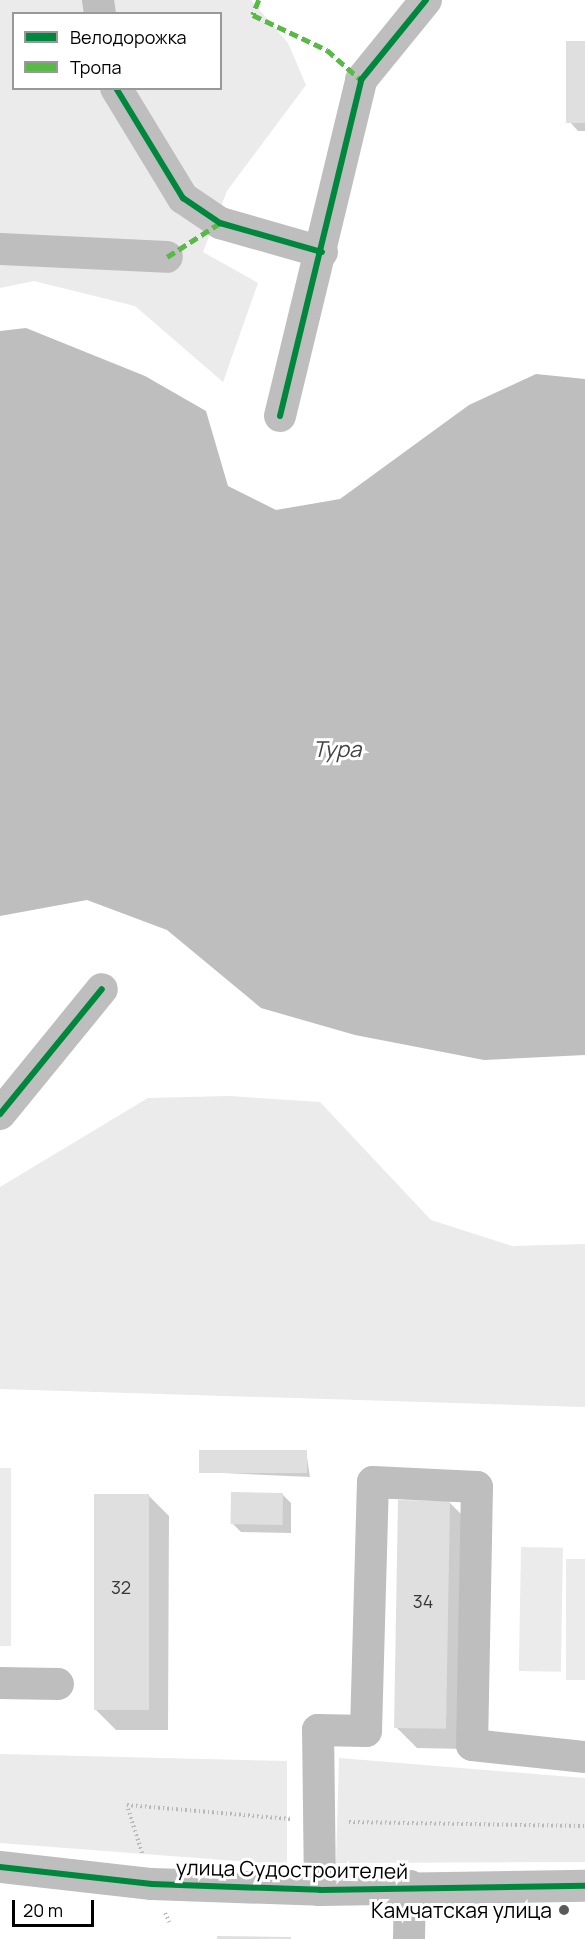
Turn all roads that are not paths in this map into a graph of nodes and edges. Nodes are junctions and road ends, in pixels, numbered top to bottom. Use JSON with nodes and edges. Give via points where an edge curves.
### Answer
{"nodes":[{"id":1,"x":426,"y":0,"type":"edge"},
{"id":2,"x":117,"y":90,"type":"edge"},
{"id":3,"x":0,"y":249,"type":"edge"},
{"id":4,"x":322,"y":252,"type":"junction"},
{"id":5,"x":167,"y":257,"type":"dead end"},
{"id":6,"x":280,"y":416,"type":"dead end"},
{"id":7,"x":102,"y":989,"type":"dead end"},
{"id":8,"x":0,"y":1114,"type":"edge"},
{"id":9,"x":0,"y":1683,"type":"edge"},
{"id":10,"x":58,"y":1684,"type":"dead end"},
{"id":11,"x":585,"y":1757,"type":"edge"},
{"id":12,"x":0,"y":1867,"type":"edge"},
{"id":13,"x":410,"y":1886,"type":"junction"},
{"id":14,"x":585,"y":1886,"type":"edge"},
{"id":15,"x":320,"y":1890,"type":"junction"},
{"id":16,"x":409,"y":1939,"type":"edge"}],
"edges":[{"from":1,"to":4,"type":"street","via":[[361,80]]},
{"from":2,"to":4,"type":"street","via":[[183,198],[220,223]]},
{"from":3,"to":5,"type":"street"},
{"from":4,"to":6,"type":"street"},
{"from":7,"to":8,"type":"street"},
{"from":9,"to":10,"type":"street"},
{"from":11,"to":15,"type":"street","via":[[472,1745],[477,1487],[373,1482],[366,1731],[318,1730]]},
{"from":12,"to":15,"type":"street","name":"улица Судостроителей","via":[[152,1884]]},
{"from":13,"to":14,"type":"street","name":"улица Судостроителей"},
{"from":13,"to":15,"type":"street","name":"улица Судостроителей"},
{"from":13,"to":16,"type":"street"}]}
